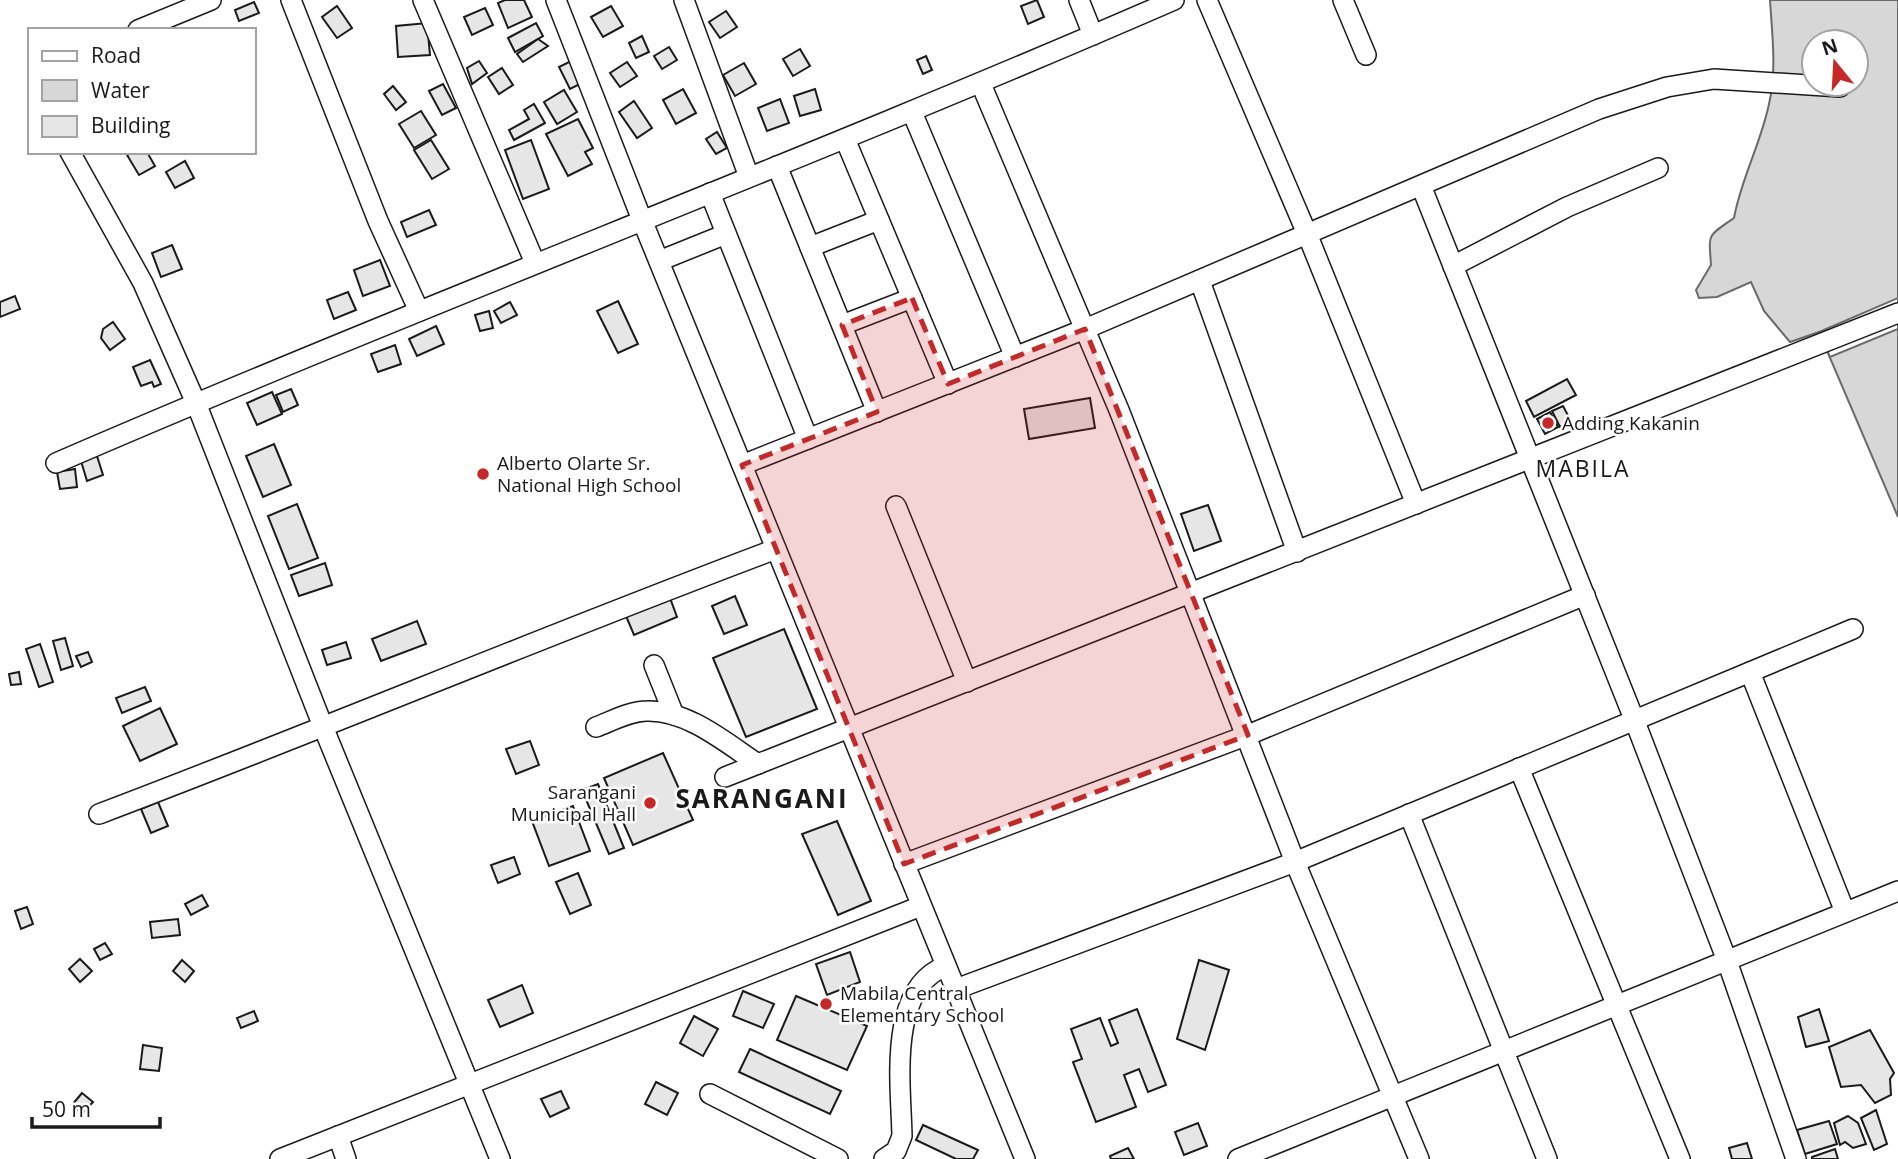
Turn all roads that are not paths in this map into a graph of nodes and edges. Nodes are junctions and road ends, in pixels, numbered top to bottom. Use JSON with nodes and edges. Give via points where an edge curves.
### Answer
{"nodes":[{"id":1,"x":211,"y":0,"type":"edge"},
{"id":2,"x":291,"y":0,"type":"edge"},
{"id":3,"x":422,"y":0,"type":"edge"},
{"id":4,"x":556,"y":0,"type":"edge"},
{"id":5,"x":684,"y":0,"type":"edge"},
{"id":6,"x":1079,"y":0,"type":"edge"},
{"id":7,"x":1174,"y":0,"type":"edge"},
{"id":8,"x":1207,"y":0,"type":"edge"},
{"id":9,"x":1343,"y":0,"type":"edge"},
{"id":10,"x":143,"y":28,"type":"edge"},
{"id":11,"x":1093,"y":35,"type":"junction"},
{"id":12,"x":1366,"y":55,"type":"dead end"},
{"id":13,"x":981,"y":84,"type":"junction"},
{"id":14,"x":1800,"y":84,"type":"edge"},
{"id":15,"x":912,"y":112,"type":"junction"},
{"id":16,"x":845,"y":139,"type":"junction"},
{"id":17,"x":71,"y":154,"type":"edge"},
{"id":18,"x":777,"y":166,"type":"junction"},
{"id":19,"x":1658,"y":168,"type":"dead end"},
{"id":20,"x":749,"y":177,"type":"junction"},
{"id":21,"x":1422,"y":188,"type":"junction"},
{"id":22,"x":710,"y":193,"type":"junction"},
{"id":23,"x":642,"y":220,"type":"junction"},
{"id":24,"x":879,"y":220,"type":"junction"},
{"id":25,"x":726,"y":234,"type":"junction"},
{"id":26,"x":1308,"y":236,"type":"junction"},
{"id":27,"x":810,"y":247,"type":"junction"},
{"id":28,"x":659,"y":261,"type":"junction"},
{"id":29,"x":535,"y":263,"type":"junction"},
{"id":30,"x":1453,"y":266,"type":"junction"},
{"id":31,"x":1200,"y":281,"type":"junction"},
{"id":32,"x":912,"y":298,"type":"junction"},
{"id":33,"x":419,"y":311,"type":"junction"},
{"id":34,"x":1898,"y":313,"type":"edge"},
{"id":35,"x":842,"y":325,"type":"junction"},
{"id":36,"x":1085,"y":330,"type":"junction"},
{"id":37,"x":1014,"y":358,"type":"junction"},
{"id":38,"x":947,"y":384,"type":"junction"},
{"id":39,"x":196,"y":403,"type":"junction"},
{"id":40,"x":877,"y":412,"type":"junction"},
{"id":41,"x":808,"y":439,"type":"junction"},
{"id":42,"x":1530,"y":460,"type":"junction"},
{"id":43,"x":56,"y":463,"type":"dead end"},
{"id":44,"x":742,"y":464,"type":"junction"},
{"id":45,"x":1416,"y":504,"type":"junction"},
{"id":46,"x":896,"y":506,"type":"dead end"},
{"id":47,"x":776,"y":549,"type":"junction"},
{"id":48,"x":1297,"y":552,"type":"junction"},
{"id":49,"x":1192,"y":594,"type":"junction"},
{"id":50,"x":1585,"y":595,"type":"junction"},
{"id":51,"x":1853,"y":629,"type":"dead end"},
{"id":52,"x":654,"y":665,"type":"dead end"},
{"id":53,"x":1750,"y":671,"type":"junction"},
{"id":54,"x":967,"y":682,"type":"junction"},
{"id":55,"x":674,"y":715,"type":"junction"},
{"id":56,"x":1634,"y":719,"type":"junction"},
{"id":57,"x":596,"y":727,"type":"dead end"},
{"id":58,"x":324,"y":729,"type":"junction"},
{"id":59,"x":849,"y":729,"type":"junction"},
{"id":60,"x":1248,"y":735,"type":"junction"},
{"id":61,"x":758,"y":764,"type":"junction"},
{"id":62,"x":1519,"y":768,"type":"junction"},
{"id":63,"x":725,"y":777,"type":"dead end"},
{"id":64,"x":99,"y":814,"type":"dead end"},
{"id":65,"x":1409,"y":814,"type":"junction"},
{"id":66,"x":1295,"y":862,"type":"junction"},
{"id":67,"x":904,"y":864,"type":"junction"},
{"id":68,"x":1898,"y":891,"type":"edge"},
{"id":69,"x":922,"y":906,"type":"junction"},
{"id":70,"x":1845,"y":912,"type":"junction"},
{"id":71,"x":1726,"y":958,"type":"junction"},
{"id":72,"x":946,"y":966,"type":"junction"},
{"id":73,"x":956,"y":989,"type":"junction"},
{"id":74,"x":1617,"y":1004,"type":"junction"},
{"id":75,"x":1504,"y":1051,"type":"junction"},
{"id":76,"x":469,"y":1082,"type":"junction"},
{"id":77,"x":710,"y":1094,"type":"dead end"},
{"id":78,"x":1392,"y":1097,"type":"junction"},
{"id":79,"x":338,"y":1136,"type":"junction"},
{"id":80,"x":280,"y":1159,"type":"edge"},
{"id":81,"x":346,"y":1159,"type":"edge"},
{"id":82,"x":500,"y":1159,"type":"edge"},
{"id":83,"x":838,"y":1159,"type":"edge"},
{"id":84,"x":884,"y":1159,"type":"edge"},
{"id":85,"x":1025,"y":1159,"type":"edge"},
{"id":86,"x":1238,"y":1159,"type":"edge"},
{"id":87,"x":1419,"y":1159,"type":"edge"},
{"id":88,"x":1547,"y":1159,"type":"edge"},
{"id":89,"x":1680,"y":1159,"type":"edge"},
{"id":90,"x":1796,"y":1159,"type":"edge"}],
"edges":[{"from":1,"to":10,"type":"street"},
{"from":2,"to":33,"type":"street","via":[[378,221]]},
{"from":3,"to":29,"type":"street"},
{"from":4,"to":23,"type":"street"},
{"from":5,"to":20,"type":"street"},
{"from":6,"to":11,"type":"street"},
{"from":7,"to":11,"type":"street"},
{"from":8,"to":26,"type":"street"},
{"from":9,"to":12,"type":"street"},
{"from":11,"to":13,"type":"street"},
{"from":13,"to":15,"type":"street"},
{"from":13,"to":36,"type":"street"},
{"from":14,"to":21,"type":"street","via":[[1714,79],[1639,95]]},
{"from":15,"to":16,"type":"street"},
{"from":15,"to":37,"type":"street"},
{"from":16,"to":18,"type":"street"},
{"from":16,"to":24,"type":"street"},
{"from":17,"to":39,"type":"street","via":[[143,283]]},
{"from":18,"to":20,"type":"street"},
{"from":18,"to":27,"type":"street"},
{"from":19,"to":30,"type":"street","via":[[1567,207]]},
{"from":20,"to":22,"type":"street"},
{"from":21,"to":26,"type":"street"},
{"from":21,"to":30,"type":"street"},
{"from":22,"to":23,"type":"street"},
{"from":22,"to":25,"type":"street"},
{"from":23,"to":28,"type":"street"},
{"from":23,"to":29,"type":"street"},
{"from":24,"to":27,"type":"street"},
{"from":24,"to":32,"type":"street"},
{"from":25,"to":28,"type":"street"},
{"from":25,"to":41,"type":"street"},
{"from":26,"to":31,"type":"street"},
{"from":26,"to":45,"type":"street"},
{"from":27,"to":35,"type":"street"},
{"from":28,"to":44,"type":"street"},
{"from":29,"to":33,"type":"street"},
{"from":30,"to":42,"type":"street"},
{"from":31,"to":36,"type":"street"},
{"from":31,"to":48,"type":"street"},
{"from":32,"to":35,"type":"street"},
{"from":32,"to":38,"type":"street"},
{"from":33,"to":39,"type":"street"},
{"from":34,"to":42,"type":"street"},
{"from":35,"to":40,"type":"street"},
{"from":36,"to":37,"type":"street"},
{"from":36,"to":49,"type":"street"},
{"from":37,"to":38,"type":"street"},
{"from":38,"to":40,"type":"street"},
{"from":39,"to":43,"type":"street"},
{"from":39,"to":58,"type":"street"},
{"from":40,"to":41,"type":"street"},
{"from":41,"to":44,"type":"street"},
{"from":42,"to":45,"type":"street"},
{"from":42,"to":50,"type":"street"},
{"from":44,"to":47,"type":"street"},
{"from":45,"to":48,"type":"street"},
{"from":46,"to":54,"type":"street"},
{"from":47,"to":58,"type":"street"},
{"from":47,"to":59,"type":"street"},
{"from":48,"to":49,"type":"street"},
{"from":49,"to":54,"type":"street"},
{"from":49,"to":60,"type":"street"},
{"from":50,"to":56,"type":"street"},
{"from":50,"to":60,"type":"street"},
{"from":51,"to":53,"type":"street"},
{"from":52,"to":55,"type":"street"},
{"from":53,"to":56,"type":"street"},
{"from":53,"to":70,"type":"street"},
{"from":54,"to":59,"type":"street"},
{"from":55,"to":57,"type":"street","via":[[638,712]]},
{"from":55,"to":61,"type":"street"},
{"from":56,"to":62,"type":"street"},
{"from":56,"to":71,"type":"street"},
{"from":58,"to":64,"type":"street"},
{"from":58,"to":76,"type":"street"},
{"from":59,"to":61,"type":"street"},
{"from":59,"to":67,"type":"street"},
{"from":60,"to":66,"type":"street"},
{"from":60,"to":67,"type":"street"},
{"from":61,"to":63,"type":"street"},
{"from":62,"to":65,"type":"street"},
{"from":62,"to":74,"type":"street"},
{"from":65,"to":66,"type":"street"},
{"from":65,"to":75,"type":"street"},
{"from":66,"to":73,"type":"street"},
{"from":66,"to":78,"type":"street"},
{"from":67,"to":69,"type":"street"},
{"from":68,"to":70,"type":"street"},
{"from":69,"to":72,"type":"street"},
{"from":69,"to":76,"type":"street"},
{"from":70,"to":71,"type":"street"},
{"from":71,"to":74,"type":"street"},
{"from":71,"to":90,"type":"street"},
{"from":72,"to":73,"type":"street"},
{"from":72,"to":84,"type":"street","via":[[928,974],[912,997],[902,1034],[902,1136],[896,1151]]},
{"from":73,"to":85,"type":"street"},
{"from":74,"to":75,"type":"street"},
{"from":74,"to":89,"type":"street"},
{"from":75,"to":78,"type":"street"},
{"from":75,"to":88,"type":"street"},
{"from":76,"to":79,"type":"street"},
{"from":76,"to":82,"type":"street"},
{"from":77,"to":83,"type":"street"},
{"from":78,"to":86,"type":"street"},
{"from":78,"to":87,"type":"street"},
{"from":79,"to":80,"type":"street"},
{"from":79,"to":81,"type":"street"}]}
